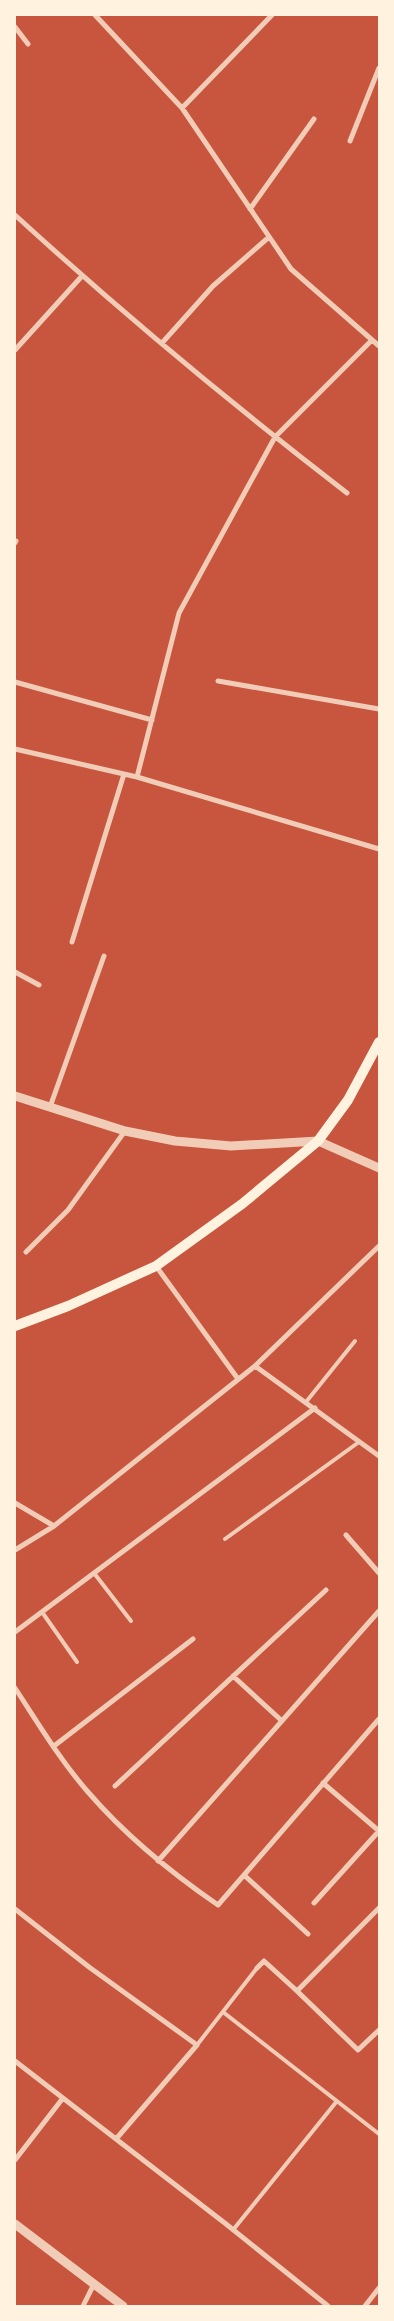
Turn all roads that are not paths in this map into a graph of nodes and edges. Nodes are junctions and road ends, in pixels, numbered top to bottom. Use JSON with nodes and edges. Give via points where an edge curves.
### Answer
{"nodes":[{"id":1,"x":95,"y":15,"type":"edge"},
{"id":2,"x":272,"y":15,"type":"edge"},
{"id":3,"x":15,"y":26,"type":"edge"},
{"id":4,"x":28,"y":44,"type":"dead end"},
{"id":5,"x":379,"y":68,"type":"edge"},
{"id":6,"x":182,"y":108,"type":"junction"},
{"id":7,"x":314,"y":119,"type":"dead end"},
{"id":8,"x":350,"y":141,"type":"dead end"},
{"id":9,"x":250,"y":209,"type":"junction"},
{"id":10,"x":15,"y":215,"type":"edge"},
{"id":11,"x":269,"y":237,"type":"junction"},
{"id":12,"x":82,"y":276,"type":"junction"},
{"id":13,"x":371,"y":341,"type":"junction"},
{"id":14,"x":162,"y":343,"type":"junction"},
{"id":15,"x":379,"y":346,"type":"edge"},
{"id":16,"x":15,"y":350,"type":"edge"},
{"id":17,"x":275,"y":437,"type":"junction"},
{"id":18,"x":347,"y":493,"type":"dead end"},
{"id":19,"x":218,"y":681,"type":"dead end"},
{"id":20,"x":15,"y":682,"type":"edge"},
{"id":21,"x":379,"y":709,"type":"edge"},
{"id":22,"x":152,"y":720,"type":"junction"},
{"id":23,"x":15,"y":749,"type":"edge"},
{"id":24,"x":124,"y":774,"type":"junction"},
{"id":25,"x":137,"y":777,"type":"junction"},
{"id":26,"x":379,"y":849,"type":"edge"},
{"id":27,"x":72,"y":942,"type":"dead end"},
{"id":28,"x":104,"y":956,"type":"dead end"},
{"id":29,"x":15,"y":972,"type":"edge"},
{"id":30,"x":39,"y":985,"type":"dead end"},
{"id":31,"x":379,"y":1042,"type":"edge"},
{"id":32,"x":15,"y":1096,"type":"edge"},
{"id":33,"x":50,"y":1107,"type":"junction"},
{"id":34,"x":126,"y":1131,"type":"junction"},
{"id":35,"x":318,"y":1141,"type":"junction"},
{"id":36,"x":379,"y":1168,"type":"edge"},
{"id":37,"x":379,"y":1246,"type":"edge"},
{"id":38,"x":26,"y":1252,"type":"dead end"},
{"id":39,"x":156,"y":1266,"type":"junction"},
{"id":40,"x":15,"y":1326,"type":"edge"},
{"id":41,"x":355,"y":1341,"type":"dead end"},
{"id":42,"x":255,"y":1366,"type":"junction"},
{"id":43,"x":238,"y":1379,"type":"junction"},
{"id":44,"x":306,"y":1402,"type":"junction"},
{"id":45,"x":315,"y":1408,"type":"junction"},
{"id":46,"x":360,"y":1442,"type":"junction"},
{"id":47,"x":379,"y":1456,"type":"edge"},
{"id":48,"x":15,"y":1503,"type":"edge"},
{"id":49,"x":54,"y":1526,"type":"junction"},
{"id":50,"x":346,"y":1535,"type":"dead end"},
{"id":51,"x":225,"y":1539,"type":"dead end"},
{"id":52,"x":15,"y":1550,"type":"edge"},
{"id":53,"x":94,"y":1573,"type":"junction"},
{"id":54,"x":379,"y":1573,"type":"edge"},
{"id":55,"x":326,"y":1590,"type":"dead end"},
{"id":56,"x":379,"y":1610,"type":"edge"},
{"id":57,"x":42,"y":1612,"type":"junction"},
{"id":58,"x":131,"y":1621,"type":"dead end"},
{"id":59,"x":15,"y":1632,"type":"edge"},
{"id":60,"x":193,"y":1639,"type":"dead end"},
{"id":61,"x":77,"y":1662,"type":"dead end"},
{"id":62,"x":233,"y":1676,"type":"junction"},
{"id":63,"x":15,"y":1688,"type":"edge"},
{"id":64,"x":379,"y":1719,"type":"edge"},
{"id":65,"x":282,"y":1721,"type":"junction"},
{"id":66,"x":54,"y":1746,"type":"junction"},
{"id":67,"x":323,"y":1783,"type":"junction"},
{"id":68,"x":115,"y":1786,"type":"dead end"},
{"id":69,"x":379,"y":1831,"type":"edge"},
{"id":70,"x":158,"y":1861,"type":"junction"},
{"id":71,"x":244,"y":1876,"type":"junction"},
{"id":72,"x":314,"y":1903,"type":"dead end"},
{"id":73,"x":379,"y":1908,"type":"edge"},
{"id":74,"x":15,"y":1909,"type":"edge"},
{"id":75,"x":308,"y":1934,"type":"dead end"},
{"id":76,"x":257,"y":1968,"type":"joint"},
{"id":77,"x":297,"y":1991,"type":"junction"},
{"id":78,"x":222,"y":2012,"type":"junction"},
{"id":79,"x":379,"y":2030,"type":"edge"},
{"id":80,"x":196,"y":2045,"type":"junction"},
{"id":81,"x":15,"y":2061,"type":"edge"},
{"id":82,"x":63,"y":2098,"type":"junction"},
{"id":83,"x":337,"y":2101,"type":"junction"},
{"id":84,"x":379,"y":2134,"type":"edge"},
{"id":85,"x":116,"y":2139,"type":"junction"},
{"id":86,"x":15,"y":2160,"type":"edge"},
{"id":87,"x":15,"y":2224,"type":"edge"},
{"id":88,"x":233,"y":2230,"type":"junction"},
{"id":89,"x":94,"y":2284,"type":"junction"},
{"id":90,"x":379,"y":2288,"type":"edge"},
{"id":91,"x":83,"y":2306,"type":"edge"},
{"id":92,"x":124,"y":2306,"type":"edge"},
{"id":93,"x":328,"y":2306,"type":"edge"},
{"id":94,"x":365,"y":2306,"type":"edge"}],
"edges":[{"from":1,"to":6,"type":"street"},
{"from":2,"to":6,"type":"street"},
{"from":3,"to":4,"type":"street"},
{"from":5,"to":8,"type":"street"},
{"from":6,"to":9,"type":"street"},
{"from":7,"to":9,"type":"street"},
{"from":9,"to":11,"type":"street"},
{"from":10,"to":12,"type":"street"},
{"from":11,"to":13,"type":"street","via":[[291,268]]},
{"from":11,"to":14,"type":"street","via":[[213,286]]},
{"from":12,"to":14,"type":"street"},
{"from":12,"to":16,"type":"street"},
{"from":13,"to":15,"type":"street"},
{"from":13,"to":17,"type":"street"},
{"from":14,"to":17,"type":"street"},
{"from":17,"to":18,"type":"street"},
{"from":17,"to":22,"type":"street","via":[[179,613]]},
{"from":19,"to":21,"type":"street"},
{"from":20,"to":22,"type":"street"},
{"from":22,"to":25,"type":"street"},
{"from":23,"to":24,"type":"street"},
{"from":24,"to":25,"type":"street"},
{"from":24,"to":27,"type":"street"},
{"from":25,"to":26,"type":"street"},
{"from":28,"to":33,"type":"street"},
{"from":29,"to":30,"type":"street"},
{"from":31,"to":35,"type":"main road","via":[[348,1100]]},
{"from":32,"to":33,"type":"street"},
{"from":33,"to":34,"type":"street"},
{"from":34,"to":35,"type":"street","via":[[174,1141],[231,1146]]},
{"from":34,"to":38,"type":"street","via":[[68,1210]]},
{"from":35,"to":36,"type":"street"},
{"from":35,"to":39,"type":"main road","via":[[242,1204]]},
{"from":37,"to":42,"type":"street"},
{"from":39,"to":40,"type":"main road"},
{"from":39,"to":43,"type":"street"},
{"from":41,"to":44,"type":"lane"},
{"from":42,"to":43,"type":"street"},
{"from":42,"to":44,"type":"street"},
{"from":43,"to":49,"type":"street"},
{"from":44,"to":45,"type":"street"},
{"from":45,"to":46,"type":"street"},
{"from":45,"to":53,"type":"street"},
{"from":46,"to":47,"type":"street"},
{"from":46,"to":51,"type":"lane"},
{"from":48,"to":49,"type":"street"},
{"from":49,"to":52,"type":"street"},
{"from":50,"to":54,"type":"street"},
{"from":53,"to":57,"type":"street"},
{"from":53,"to":58,"type":"lane"},
{"from":55,"to":62,"type":"street"},
{"from":56,"to":65,"type":"street"},
{"from":57,"to":59,"type":"street"},
{"from":57,"to":61,"type":"lane"},
{"from":60,"to":66,"type":"street"},
{"from":62,"to":65,"type":"street"},
{"from":62,"to":68,"type":"street"},
{"from":63,"to":66,"type":"street"},
{"from":64,"to":67,"type":"street"},
{"from":65,"to":70,"type":"street"},
{"from":66,"to":70,"type":"street","via":[[87,1791]]},
{"from":67,"to":69,"type":"street"},
{"from":67,"to":71,"type":"street"},
{"from":69,"to":72,"type":"street"},
{"from":70,"to":71,"type":"street","via":[[218,1906]]},
{"from":71,"to":75,"type":"street"},
{"from":73,"to":77,"type":"street"},
{"from":74,"to":80,"type":"street"},
{"from":76,"to":77,"type":"street","via":[[264,1961]]},
{"from":76,"to":78,"type":"lane"},
{"from":77,"to":79,"type":"street","via":[[358,2050]]},
{"from":78,"to":80,"type":"lane"},
{"from":78,"to":83,"type":"lane"},
{"from":80,"to":85,"type":"street"},
{"from":81,"to":82,"type":"street"},
{"from":82,"to":85,"type":"street"},
{"from":82,"to":86,"type":"street"},
{"from":83,"to":84,"type":"lane"},
{"from":83,"to":88,"type":"lane"},
{"from":85,"to":88,"type":"street"},
{"from":87,"to":89,"type":"street"},
{"from":88,"to":93,"type":"street"},
{"from":89,"to":91,"type":"street"},
{"from":89,"to":92,"type":"street"},
{"from":90,"to":94,"type":"street"}]}
